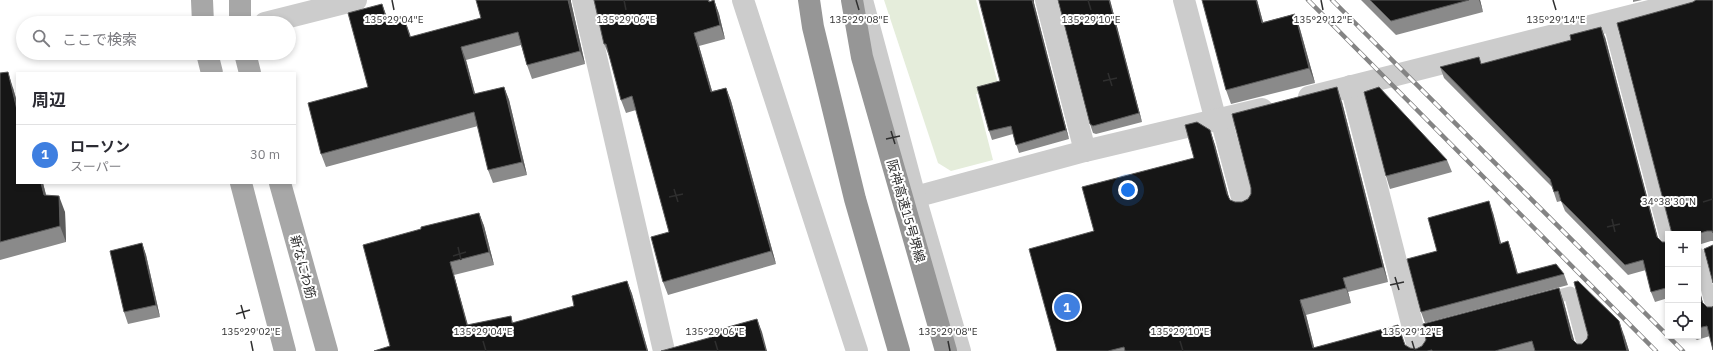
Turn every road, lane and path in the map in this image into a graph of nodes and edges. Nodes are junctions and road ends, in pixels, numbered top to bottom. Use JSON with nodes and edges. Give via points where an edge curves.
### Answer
{"nodes":[{"id":1,"x":202,"y":0,"type":"edge"},
{"id":2,"x":240,"y":0,"type":"edge"},
{"id":3,"x":356,"y":0,"type":"edge"},
{"id":4,"x":583,"y":0,"type":"edge"},
{"id":5,"x":743,"y":0,"type":"edge"},
{"id":6,"x":809,"y":0,"type":"edge"},
{"id":7,"x":852,"y":0,"type":"edge"},
{"id":8,"x":862,"y":0,"type":"edge"},
{"id":9,"x":1046,"y":0,"type":"edge"},
{"id":10,"x":1184,"y":0,"type":"edge"},
{"id":11,"x":1693,"y":0,"type":"edge"},
{"id":12,"x":203,"y":16,"type":"edge"},
{"id":13,"x":240,"y":16,"type":"edge"},
{"id":14,"x":293,"y":16,"type":"edge"},
{"id":15,"x":1609,"y":21,"type":"junction"},
{"id":16,"x":209,"y":60,"type":"edge"},
{"id":17,"x":247,"y":60,"type":"edge"},
{"id":18,"x":212,"y":72,"type":"edge"},
{"id":19,"x":250,"y":72,"type":"edge"},
{"id":20,"x":1351,"y":86,"type":"junction"},
{"id":21,"x":1218,"y":120,"type":"junction"},
{"id":22,"x":1085,"y":151,"type":"junction"},
{"id":23,"x":241,"y":184,"type":"edge"},
{"id":24,"x":280,"y":184,"type":"edge"},
{"id":25,"x":915,"y":197,"type":"junction"},
{"id":26,"x":1244,"y":204,"type":"edge"},
{"id":27,"x":1665,"y":234,"type":"edge"},
{"id":28,"x":1713,"y":249,"type":"edge"},
{"id":29,"x":1701,"y":253,"type":"edge"},
{"id":30,"x":1701,"y":265,"type":"edge"},
{"id":31,"x":1533,"y":303,"type":"edge"},
{"id":32,"x":1713,"y":310,"type":"edge"},
{"id":33,"x":1421,"y":338,"type":"edge"},
{"id":34,"x":285,"y":351,"type":"edge"},
{"id":35,"x":326,"y":351,"type":"edge"},
{"id":36,"x":664,"y":351,"type":"edge"},
{"id":37,"x":857,"y":351,"type":"edge"},
{"id":38,"x":899,"y":351,"type":"edge"},
{"id":39,"x":946,"y":351,"type":"edge"},
{"id":40,"x":960,"y":351,"type":"edge"},
{"id":41,"x":1585,"y":351,"type":"edge"}],
"edges":[{"from":1,"to":12,"type":"main road"},
{"from":2,"to":13,"type":"main road"},
{"from":3,"to":14,"type":"street"},
{"from":4,"to":36,"type":"street"},
{"from":5,"to":37,"type":"street"},
{"from":6,"to":38,"type":"highway","via":[[813,27],[855,199]]},
{"from":7,"to":39,"type":"highway","name":"阪神高速15号堺線","via":[[862,57]]},
{"from":8,"to":25,"type":"street"},
{"from":9,"to":22,"type":"street"},
{"from":10,"to":21,"type":"street"},
{"from":11,"to":15,"type":"street"},
{"from":15,"to":20,"type":"street"},
{"from":15,"to":27,"type":"lane"},
{"from":16,"to":18,"type":"main road"},
{"from":17,"to":19,"type":"main road"},
{"from":20,"to":21,"type":"street"},
{"from":20,"to":33,"type":"street"},
{"from":21,"to":22,"type":"street"},
{"from":21,"to":26,"type":"street"},
{"from":22,"to":25,"type":"street"},
{"from":23,"to":34,"type":"main road"},
{"from":24,"to":35,"type":"main road","name":"新なにわ筋"},
{"from":25,"to":40,"type":"street"},
{"from":28,"to":29,"type":"lane"},
{"from":30,"to":32,"type":"lane"},
{"from":31,"to":41,"type":"lane","via":[[1570,293]]}]}
